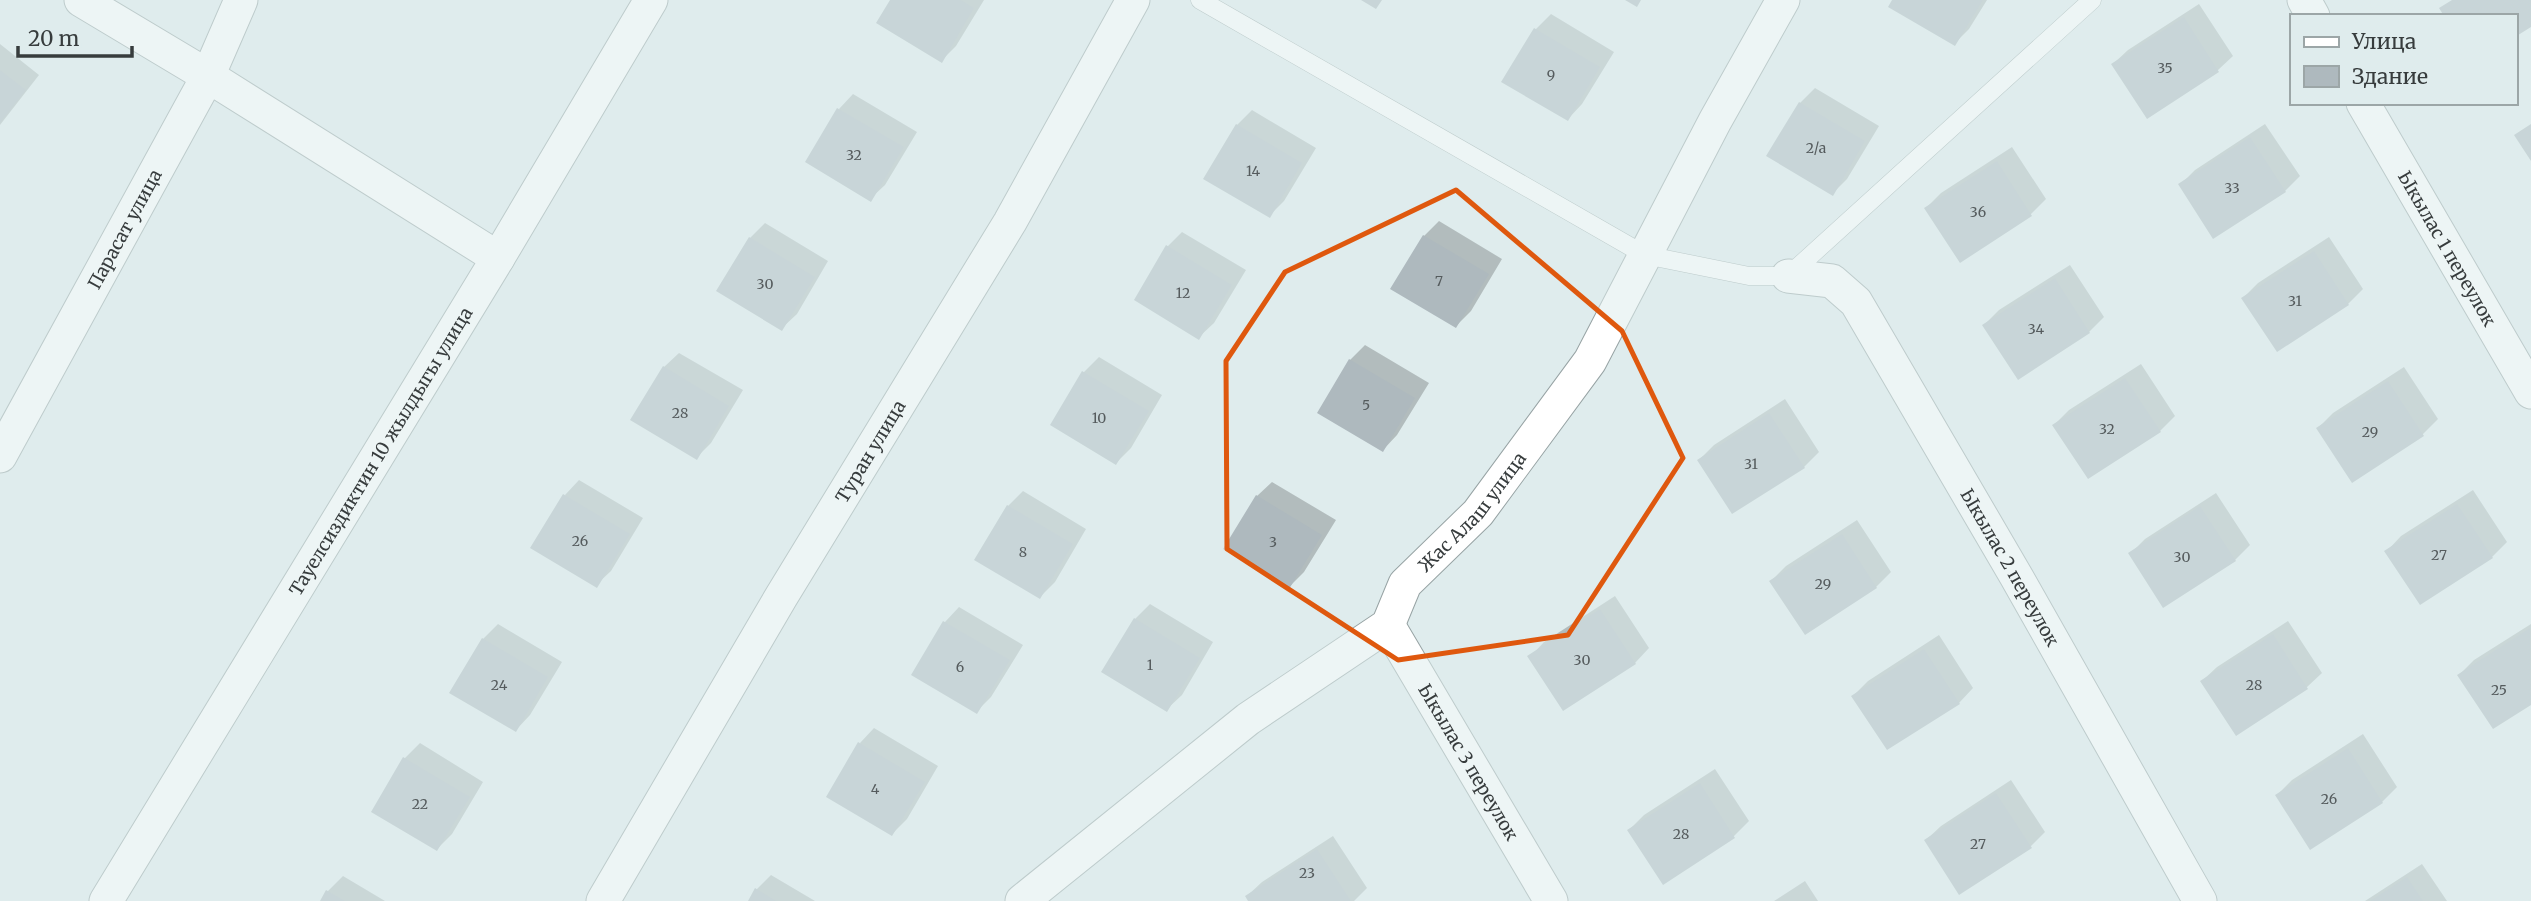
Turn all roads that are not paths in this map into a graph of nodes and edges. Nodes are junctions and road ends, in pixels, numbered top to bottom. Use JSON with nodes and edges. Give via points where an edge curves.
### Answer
{"nodes":[{"id":1,"x":81,"y":0,"type":"edge"},
{"id":2,"x":241,"y":0,"type":"edge"},
{"id":3,"x":651,"y":0,"type":"edge"},
{"id":4,"x":1133,"y":0,"type":"edge"},
{"id":5,"x":1200,"y":0,"type":"edge"},
{"id":6,"x":1783,"y":0,"type":"edge"},
{"id":7,"x":2092,"y":0,"type":"edge"},
{"id":8,"x":208,"y":76,"type":"junction"},
{"id":9,"x":2364,"y":105,"type":"edge"},
{"id":10,"x":1645,"y":255,"type":"junction"},
{"id":11,"x":498,"y":257,"type":"junction"},
{"id":12,"x":1788,"y":276,"type":"junction"},
{"id":13,"x":2531,"y":392,"type":"edge"},
{"id":14,"x":0,"y":456,"type":"edge"},
{"id":15,"x":1388,"y":625,"type":"junction"},
{"id":16,"x":106,"y":901,"type":"edge"},
{"id":17,"x":603,"y":901,"type":"edge"},
{"id":18,"x":1022,"y":901,"type":"edge"},
{"id":19,"x":1551,"y":901,"type":"edge"},
{"id":20,"x":2200,"y":901,"type":"edge"}],
"edges":[{"from":1,"to":8,"type":"street"},
{"from":2,"to":8,"type":"street","name":"Парасат улица"},
{"from":3,"to":11,"type":"street","name":"Тауелсиздиктин 10 жылдыгы улица"},
{"from":4,"to":17,"type":"street","name":"Туран улица","via":[[1010,222],[780,597]]},
{"from":5,"to":10,"type":"lane"},
{"from":6,"to":10,"type":"street","name":"Жас Алаш улица"},
{"from":7,"to":12,"type":"lane"},
{"from":8,"to":11,"type":"street"},
{"from":8,"to":14,"type":"street","name":"Парасат улица"},
{"from":9,"to":13,"type":"street","name":"Ыкылас 1 переулок"},
{"from":10,"to":12,"type":"lane","via":[[1749,276]]},
{"from":10,"to":15,"type":"street","name":"Жас Алаш улица","via":[[1590,360],[1478,513],[1405,584]]},
{"from":11,"to":16,"type":"street","name":"Тауелсиздиктин 10 жылдыгы улица"},
{"from":12,"to":20,"type":"street","name":"Ыкылас 2 переулок","via":[[1832,281],[1856,302]]},
{"from":15,"to":18,"type":"street","via":[[1248,719]]},
{"from":15,"to":19,"type":"street","name":"Ыкылас 3 переулок"}]}
